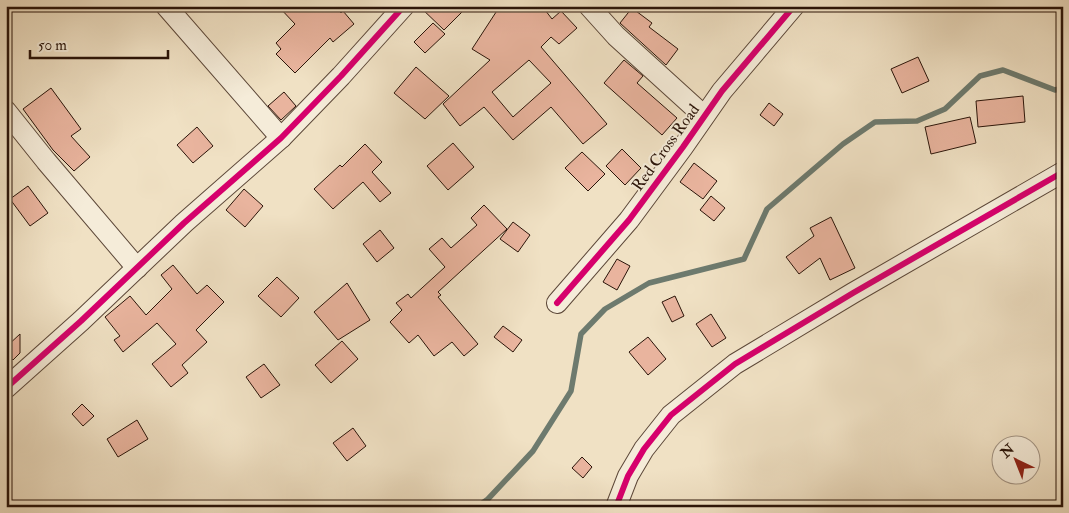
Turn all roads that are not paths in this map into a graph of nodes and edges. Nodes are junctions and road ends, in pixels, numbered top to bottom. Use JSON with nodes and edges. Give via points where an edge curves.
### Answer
{"nodes":[{"id":1,"x":166,"y":6,"type":"edge"},
{"id":2,"x":404,"y":6,"type":"edge"},
{"id":3,"x":794,"y":6,"type":"edge"},
{"id":4,"x":593,"y":8,"type":"edge"},
{"id":5,"x":6,"y":111,"type":"edge"},
{"id":6,"x":704,"y":116,"type":"junction"},
{"id":7,"x":281,"y":138,"type":"junction"},
{"id":8,"x":1063,"y":172,"type":"edge"},
{"id":9,"x":136,"y":268,"type":"junction"},
{"id":10,"x":557,"y":304,"type":"dead end"},
{"id":11,"x":6,"y":388,"type":"edge"},
{"id":12,"x":616,"y":507,"type":"edge"}],
"edges":[{"from":1,"to":7,"type":"street"},
{"from":2,"to":7,"type":"street"},
{"from":3,"to":6,"type":"street","name":"Red Cross Road"},
{"from":4,"to":6,"type":"street","via":[[616,36]]},
{"from":5,"to":9,"type":"street"},
{"from":6,"to":10,"type":"street","name":"Red Cross Road","via":[[629,220]]},
{"from":7,"to":9,"type":"street"},
{"from":8,"to":12,"type":"street","via":[[734,364],[671,415],[644,449],[628,476]]},
{"from":9,"to":11,"type":"street"}]}
